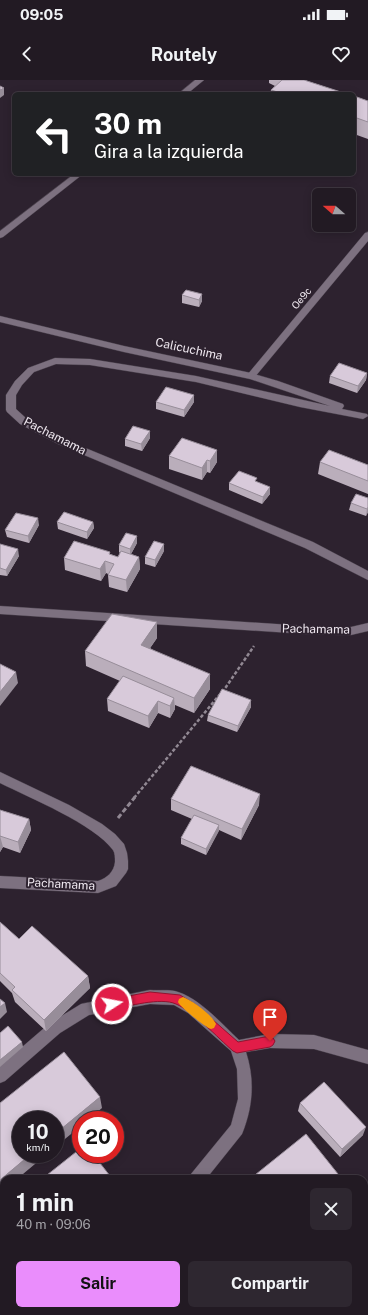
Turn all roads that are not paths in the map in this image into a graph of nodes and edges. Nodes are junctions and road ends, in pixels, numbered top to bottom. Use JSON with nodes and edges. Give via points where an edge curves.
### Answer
{"nodes":[{"id":1,"x":200,"y":80,"type":"edge"},
{"id":2,"x":185,"y":92,"type":"edge"},
{"id":3,"x":76,"y":176,"type":"edge"},
{"id":4,"x":0,"y":235,"type":"edge"},
{"id":5,"x":368,"y":235,"type":"edge"},
{"id":6,"x":0,"y":320,"type":"edge"},
{"id":7,"x":251,"y":376,"type":"junction"},
{"id":8,"x":366,"y":416,"type":"edge"},
{"id":9,"x":368,"y":576,"type":"edge"},
{"id":10,"x":0,"y":610,"type":"edge"},
{"id":11,"x":368,"y":627,"type":"edge"},
{"id":12,"x":0,"y":777,"type":"edge"},
{"id":13,"x":0,"y":882,"type":"edge"},
{"id":14,"x":237,"y":1047,"type":"junction"},
{"id":15,"x":368,"y":1057,"type":"edge"},
{"id":16,"x":0,"y":1076,"type":"edge"},
{"id":17,"x":199,"y":1175,"type":"edge"}],
"edges":[{"from":1,"to":2,"type":"street"},
{"from":3,"to":4,"type":"street"},
{"from":5,"to":7,"type":"street","name":"Oe9c"},
{"from":6,"to":7,"type":"street","name":"Calicuchima"},
{"from":7,"to":8,"type":"street","name":"Calicuchima"},
{"from":8,"to":9,"type":"street","name":"Pachamama","via":[[300,404],[196,379],[90,362],[55,361],[31,370],[18,382],[11,395],[11,410],[24,422],[62,442],[309,545]]},
{"from":10,"to":11,"type":"street","name":"Pachamama","via":[[351,632]]},
{"from":12,"to":13,"type":"street","name":"Pachamama","via":[[80,818],[105,834],[120,849],[122,869],[111,882],[98,887]]},
{"from":14,"to":15,"type":"street","via":[[270,1041],[314,1042]]},
{"from":14,"to":16,"type":"street","via":[[193,1008],[176,998],[150,997],[86,1010],[56,1028]]},
{"from":14,"to":17,"type":"street","via":[[244,1069],[245,1099],[237,1130]]}]}
